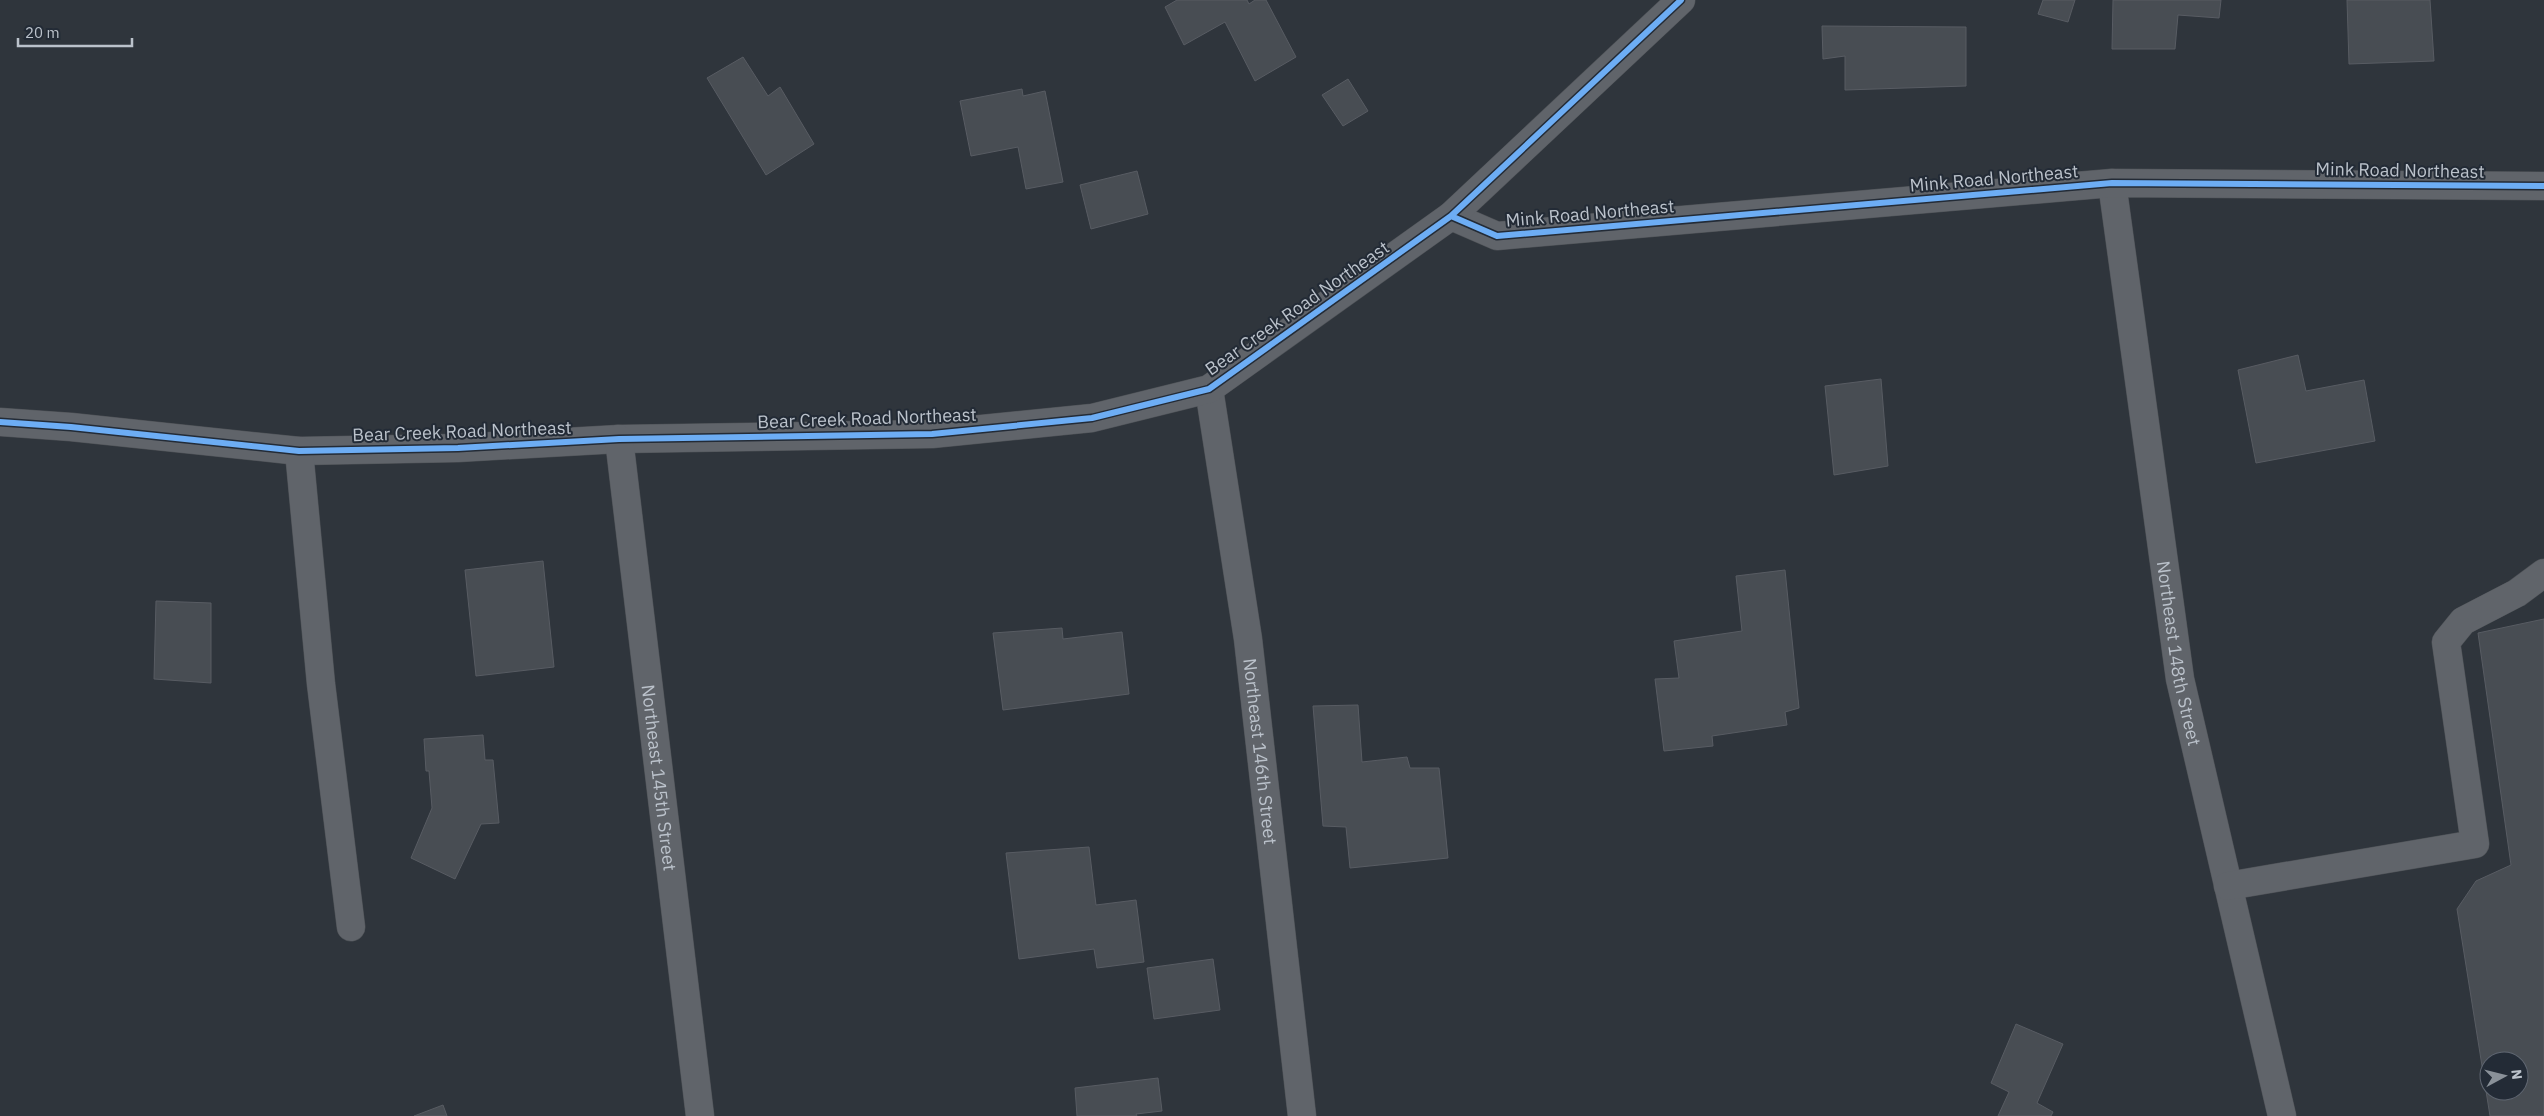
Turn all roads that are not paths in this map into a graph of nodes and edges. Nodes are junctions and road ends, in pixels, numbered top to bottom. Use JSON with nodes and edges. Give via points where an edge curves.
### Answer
{"nodes":[{"id":1,"x":1681,"y":0,"type":"edge"},
{"id":2,"x":2112,"y":182,"type":"junction"},
{"id":3,"x":2544,"y":186,"type":"edge"},
{"id":4,"x":1451,"y":216,"type":"junction"},
{"id":5,"x":1209,"y":389,"type":"junction"},
{"id":6,"x":0,"y":422,"type":"edge"},
{"id":7,"x":619,"y":439,"type":"junction"},
{"id":8,"x":299,"y":451,"type":"junction"},
{"id":9,"x":2544,"y":573,"type":"edge"},
{"id":10,"x":2228,"y":886,"type":"junction"},
{"id":11,"x":351,"y":927,"type":"dead end"},
{"id":12,"x":700,"y":1116,"type":"edge"},
{"id":13,"x":1302,"y":1116,"type":"edge"},
{"id":14,"x":2282,"y":1116,"type":"edge"}],
"edges":[{"from":1,"to":4,"type":"street","name":"Bear Creek Road Northeast"},
{"from":2,"to":3,"type":"street","name":"Mink Road Northeast"},
{"from":2,"to":4,"type":"street","name":"Mink Road Northeast","via":[[1497,236]]},
{"from":2,"to":10,"type":"street","name":"Northeast 148th Street","via":[[2180,680]]},
{"from":4,"to":5,"type":"street","name":"Bear Creek Road Northeast"},
{"from":5,"to":7,"type":"street","name":"Bear Creek Road Northeast","via":[[1092,418],[932,434]]},
{"from":5,"to":13,"type":"street","name":"Northeast 146th Street","via":[[1248,639]]},
{"from":6,"to":8,"type":"street","name":"Bear Creek Road Northeast"},
{"from":7,"to":8,"type":"street","name":"Bear Creek Road Northeast","via":[[458,448]]},
{"from":7,"to":12,"type":"street","name":"Northeast 145th Street"},
{"from":8,"to":11,"type":"street","via":[[321,684]]},
{"from":9,"to":10,"type":"street","via":[[2517,592],[2463,621],[2446,642],[2475,844]]},
{"from":10,"to":14,"type":"street","name":"Northeast 148th Street"}]}
